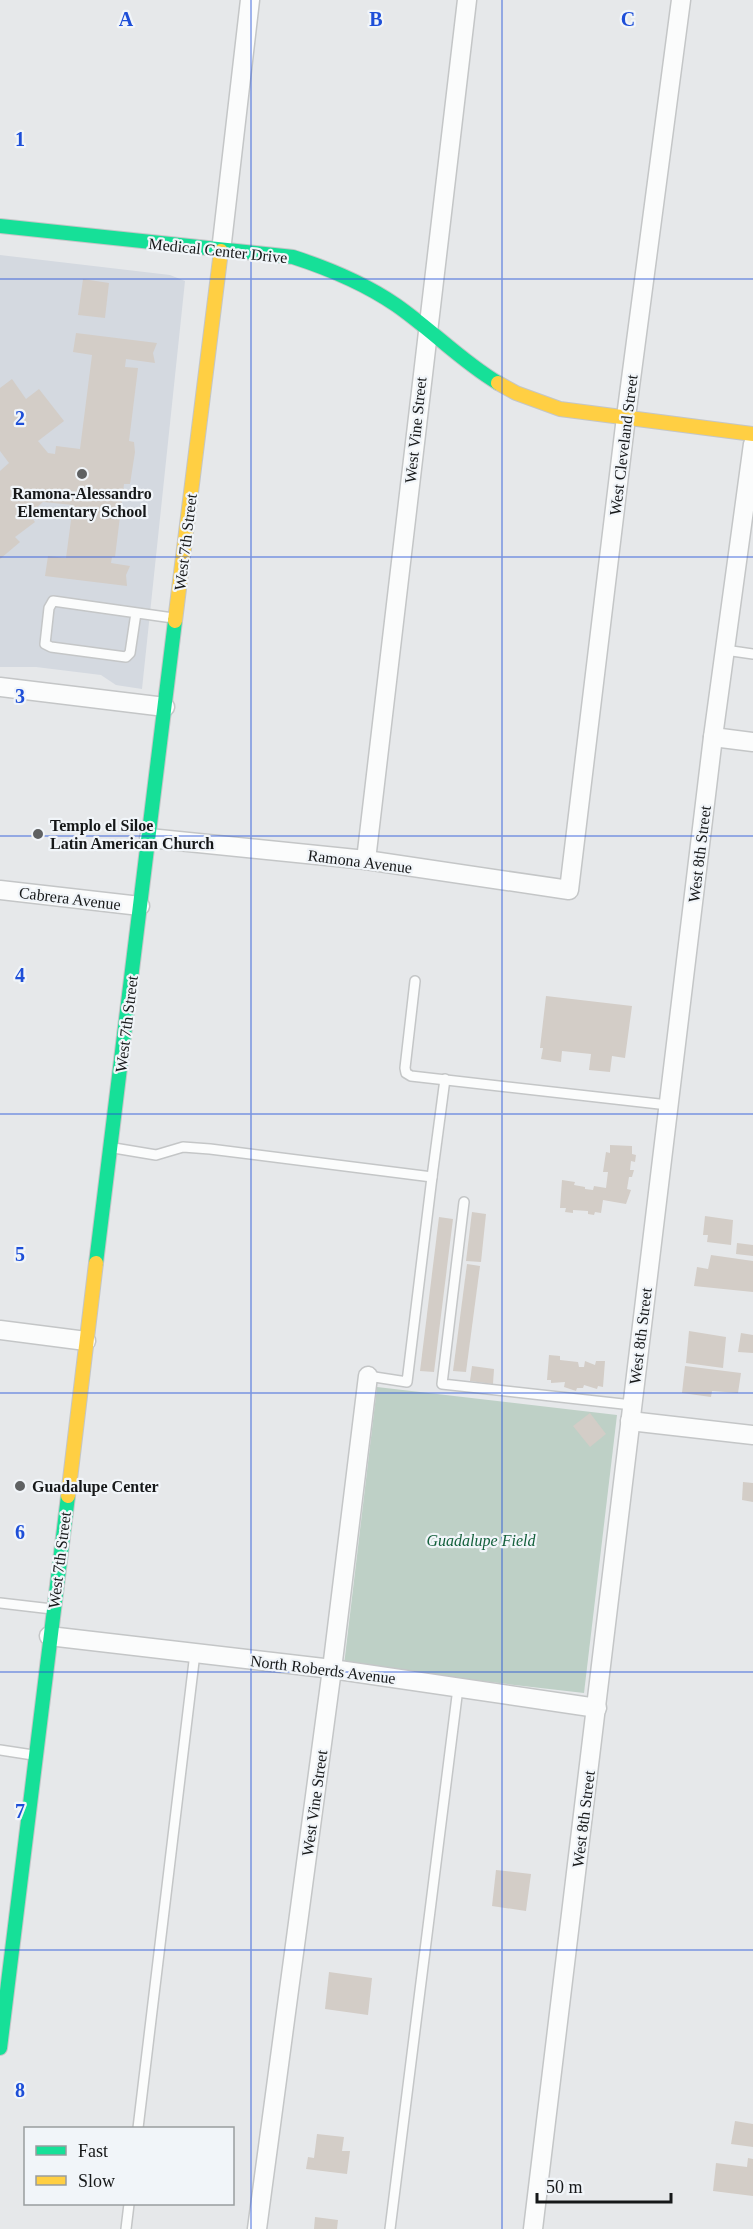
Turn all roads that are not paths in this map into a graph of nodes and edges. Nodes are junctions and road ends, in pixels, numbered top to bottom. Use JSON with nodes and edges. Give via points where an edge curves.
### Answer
{"nodes":[{"id":1,"x":250,"y":0,"type":"edge"},
{"id":2,"x":467,"y":0,"type":"edge"},
{"id":3,"x":681,"y":0,"type":"edge"},
{"id":4,"x":0,"y":226,"type":"edge"},
{"id":5,"x":221,"y":251,"type":"junction"},
{"id":6,"x":426,"y":330,"type":"junction"},
{"id":7,"x":626,"y":417,"type":"junction"},
{"id":8,"x":753,"y":434,"type":"edge"},
{"id":9,"x":753,"y":444,"type":"edge"},
{"id":10,"x":136,"y":613,"type":"junction"},
{"id":11,"x":176,"y":619,"type":"junction"},
{"id":12,"x":725,"y":650,"type":"junction"},
{"id":13,"x":753,"y":654,"type":"edge"},
{"id":14,"x":0,"y":687,"type":"edge"},
{"id":15,"x":165,"y":707,"type":"junction"},
{"id":16,"x":713,"y":737,"type":"junction"},
{"id":17,"x":753,"y":742,"type":"edge"},
{"id":18,"x":149,"y":838,"type":"junction"},
{"id":19,"x":366,"y":860,"type":"junction"},
{"id":20,"x":0,"y":890,"type":"edge"},
{"id":21,"x":569,"y":890,"type":"joint"},
{"id":22,"x":140,"y":906,"type":"junction"},
{"id":23,"x":415,"y":981,"type":"dead end"},
{"id":24,"x":446,"y":1080,"type":"junction"},
{"id":25,"x":668,"y":1105,"type":"junction"},
{"id":26,"x":110,"y":1148,"type":"junction"},
{"id":27,"x":432,"y":1177,"type":"junction"},
{"id":28,"x":464,"y":1202,"type":"dead end"},
{"id":29,"x":0,"y":1330,"type":"edge"},
{"id":30,"x":86,"y":1341,"type":"junction"},
{"id":31,"x":368,"y":1376,"type":"joint"},
{"id":32,"x":631,"y":1413,"type":"junction"},
{"id":33,"x":753,"y":1436,"type":"edge"},
{"id":34,"x":0,"y":1603,"type":"edge"},
{"id":35,"x":52,"y":1609,"type":"junction"},
{"id":36,"x":49,"y":1636,"type":"junction"},
{"id":37,"x":195,"y":1653,"type":"junction"},
{"id":38,"x":332,"y":1669,"type":"junction"},
{"id":39,"x":458,"y":1688,"type":"junction"},
{"id":40,"x":597,"y":1708,"type":"junction"},
{"id":41,"x":0,"y":1750,"type":"edge"},
{"id":42,"x":35,"y":1755,"type":"junction"},
{"id":43,"x":8,"y":1909,"type":"edge"},
{"id":44,"x":0,"y":2048,"type":"edge"},
{"id":45,"x":138,"y":2127,"type":"edge"},
{"id":46,"x":129,"y":2205,"type":"edge"},
{"id":47,"x":126,"y":2229,"type":"edge"},
{"id":48,"x":257,"y":2229,"type":"edge"},
{"id":49,"x":390,"y":2229,"type":"edge"},
{"id":50,"x":533,"y":2229,"type":"edge"}],
"edges":[{"from":1,"to":5,"type":"street","name":"West 7th Street"},
{"from":2,"to":6,"type":"street","name":"West Vine Street"},
{"from":3,"to":7,"type":"street","name":"West Cleveland Street"},
{"from":4,"to":5,"type":"street","name":"Medical Center Drive"},
{"from":5,"to":6,"type":"street","name":"Medical Center Drive","via":[[293,257],[339,272],[396,305]]},
{"from":5,"to":11,"type":"street","name":"West 7th Street"},
{"from":6,"to":7,"type":"street","name":"Medical Center Drive","via":[[476,370],[516,393],[560,409]]},
{"from":6,"to":19,"type":"street","name":"West Vine Street"},
{"from":7,"to":8,"type":"street","name":"Medical Center Drive"},
{"from":7,"to":21,"type":"street","name":"West Cleveland Street"},
{"from":9,"to":12,"type":"street","name":"West 8th Street"},
{"from":10,"to":10,"type":"lane","via":[[53,601],[45,644],[126,657],[130,653]]},
{"from":10,"to":11,"type":"lane"},
{"from":11,"to":15,"type":"street","name":"West 7th Street"},
{"from":12,"to":13,"type":"lane"},
{"from":12,"to":16,"type":"street","name":"West 8th Street"},
{"from":14,"to":15,"type":"street"},
{"from":15,"to":18,"type":"street","name":"West 7th Street"},
{"from":16,"to":17,"type":"street"},
{"from":16,"to":25,"type":"street","name":"West 8th Street"},
{"from":18,"to":19,"type":"street","name":"Ramona Avenue"},
{"from":18,"to":22,"type":"street","name":"West 7th Street"},
{"from":19,"to":21,"type":"street","name":"Ramona Avenue"},
{"from":20,"to":22,"type":"street","name":"Cabrera Avenue"},
{"from":22,"to":26,"type":"street","name":"West 7th Street"},
{"from":23,"to":24,"type":"lane","via":[[406,1073]]},
{"from":24,"to":25,"type":"lane"},
{"from":24,"to":27,"type":"lane"},
{"from":25,"to":32,"type":"street","name":"West 8th Street"},
{"from":26,"to":27,"type":"lane","via":[[156,1155],[183,1147],[210,1149]]},
{"from":26,"to":30,"type":"street","name":"West 7th Street"},
{"from":27,"to":31,"type":"lane","via":[[408,1382]]},
{"from":28,"to":32,"type":"lane","via":[[442,1384]]},
{"from":29,"to":30,"type":"street"},
{"from":30,"to":35,"type":"street","name":"West 7th Street"},
{"from":31,"to":38,"type":"street","name":"West Vine Street"},
{"from":32,"to":33,"type":"street"},
{"from":32,"to":40,"type":"street","name":"West 8th Street"},
{"from":34,"to":35,"type":"lane"},
{"from":35,"to":36,"type":"street","name":"West 7th Street"},
{"from":36,"to":37,"type":"street","name":"North Roberds Avenue"},
{"from":36,"to":42,"type":"street","name":"West 7th Street"},
{"from":37,"to":38,"type":"street","name":"North Roberds Avenue"},
{"from":37,"to":45,"type":"lane"},
{"from":38,"to":39,"type":"street","name":"North Roberds Avenue"},
{"from":38,"to":48,"type":"street","name":"West Vine Street"},
{"from":39,"to":40,"type":"street","name":"North Roberds Avenue"},
{"from":39,"to":49,"type":"lane"},
{"from":40,"to":50,"type":"street","name":"West 8th Street"},
{"from":41,"to":42,"type":"lane"},
{"from":42,"to":43,"type":"street","name":"West 7th Street"},
{"from":43,"to":44,"type":"street","name":"West 7th Street"},
{"from":46,"to":47,"type":"lane"}]}
